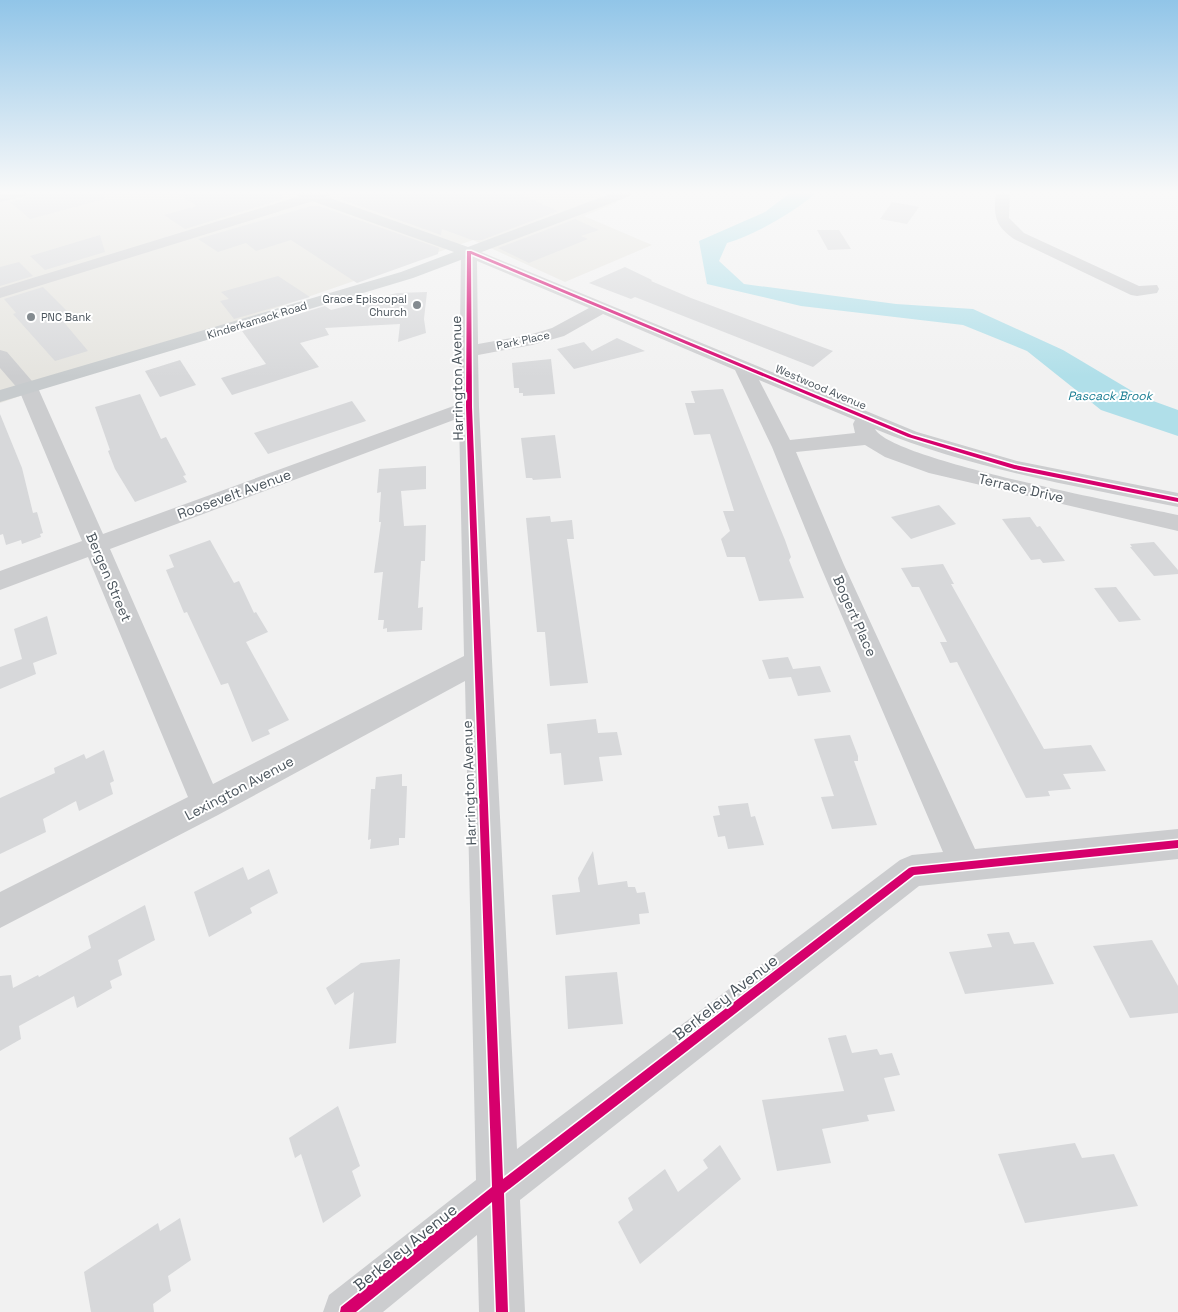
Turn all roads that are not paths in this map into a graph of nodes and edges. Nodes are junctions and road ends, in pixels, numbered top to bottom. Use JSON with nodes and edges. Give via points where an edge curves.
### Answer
{"nodes":[{"id":1,"x":123,"y":254,"type":"edge"},
{"id":2,"x":463,"y":254,"type":"edge"},
{"id":3,"x":469,"y":254,"type":"edge"},
{"id":4,"x":474,"y":254,"type":"edge"},
{"id":5,"x":1060,"y":254,"type":"edge"},
{"id":6,"x":1151,"y":288,"type":"dead end"},
{"id":7,"x":0,"y":293,"type":"edge"},
{"id":8,"x":602,"y":308,"type":"junction"},
{"id":9,"x":469,"y":351,"type":"junction"},
{"id":10,"x":0,"y":356,"type":"edge"},
{"id":11,"x":743,"y":367,"type":"junction"},
{"id":12,"x":28,"y":388,"type":"junction"},
{"id":13,"x":0,"y":396,"type":"edge"},
{"id":14,"x":469,"y":407,"type":"junction"},
{"id":15,"x":868,"y":429,"type":"junction"},
{"id":16,"x":783,"y":447,"type":"junction"},
{"id":17,"x":1178,"y":500,"type":"edge"},
{"id":18,"x":1178,"y":523,"type":"edge"},
{"id":19,"x":96,"y":545,"type":"junction"},
{"id":20,"x":0,"y":581,"type":"edge"},
{"id":21,"x":477,"y":662,"type":"junction"},
{"id":22,"x":207,"y":805,"type":"junction"},
{"id":23,"x":1178,"y":844,"type":"edge"},
{"id":24,"x":966,"y":866,"type":"junction"},
{"id":25,"x":0,"y":912,"type":"edge"},
{"id":26,"x":499,"y":1189,"type":"junction"},
{"id":27,"x":346,"y":1312,"type":"edge"},
{"id":28,"x":502,"y":1312,"type":"edge"}],
"edges":[{"from":1,"to":7,"type":"street"},
{"from":2,"to":12,"type":"main road","name":"Kinderkamack Road","via":[[398,278]]},
{"from":3,"to":9,"type":"street","name":"Harrington Avenue"},
{"from":4,"to":8,"type":"street","name":"Westwood Avenue"},
{"from":5,"to":6,"type":"street","via":[[1137,291]]},
{"from":8,"to":9,"type":"street","name":"Park Place","via":[[558,332]]},
{"from":8,"to":11,"type":"street","name":"Westwood Avenue"},
{"from":9,"to":14,"type":"street","name":"Harrington Avenue"},
{"from":10,"to":12,"type":"street","name":"Bergen Street"},
{"from":11,"to":15,"type":"street","name":"Westwood Avenue"},
{"from":11,"to":16,"type":"street","name":"Bogert Place"},
{"from":12,"to":13,"type":"main road","name":"Kinderkamack Road"},
{"from":12,"to":19,"type":"street","name":"Bergen Street"},
{"from":14,"to":19,"type":"street","name":"Roosevelt Avenue"},
{"from":14,"to":21,"type":"street","name":"Harrington Avenue"},
{"from":15,"to":16,"type":"street"},
{"from":15,"to":17,"type":"street","name":"Westwood Avenue","via":[[938,444],[1014,467]]},
{"from":15,"to":18,"type":"street","name":"Terrace Drive","via":[[906,457],[937,468]]},
{"from":16,"to":24,"type":"street","name":"Bogert Place"},
{"from":19,"to":20,"type":"street","name":"Roosevelt Avenue"},
{"from":19,"to":22,"type":"street","name":"Bergen Street"},
{"from":21,"to":22,"type":"street","name":"Lexington Avenue"},
{"from":21,"to":26,"type":"street","name":"Harrington Avenue"},
{"from":22,"to":25,"type":"street","name":"Lexington Avenue"},
{"from":23,"to":24,"type":"street","name":"Berkeley Avenue"},
{"from":24,"to":26,"type":"street","name":"Berkeley Avenue","via":[[912,872]]},
{"from":26,"to":27,"type":"street","name":"Berkeley Avenue"},
{"from":26,"to":28,"type":"street","name":"Harrington Avenue"}]}
